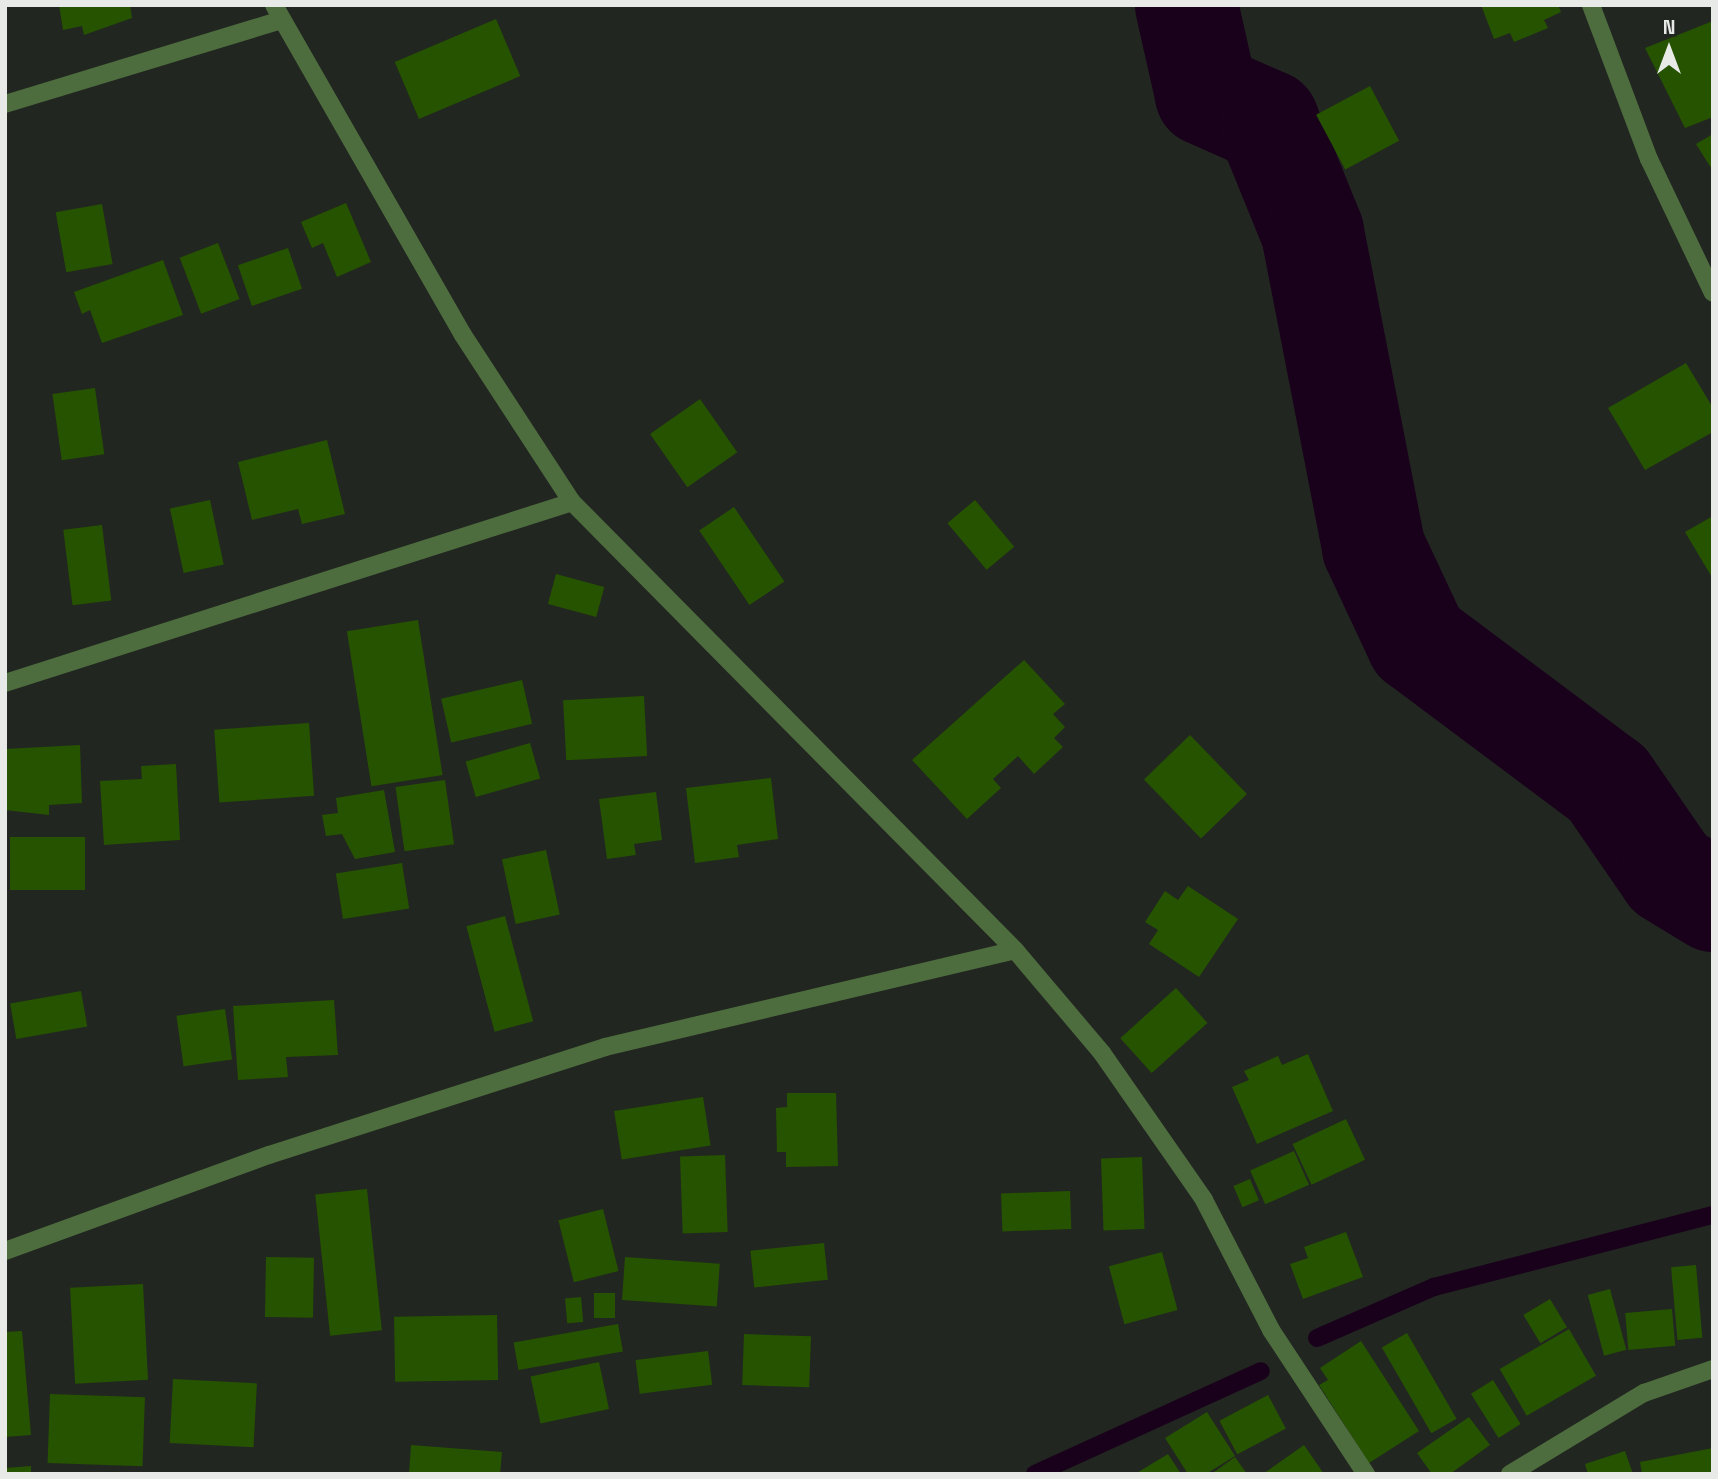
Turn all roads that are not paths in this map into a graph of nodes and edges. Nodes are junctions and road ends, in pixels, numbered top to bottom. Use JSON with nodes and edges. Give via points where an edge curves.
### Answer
{"nodes":[{"id":1,"x":1591,"y":5,"type":"edge"},
{"id":2,"x":276,"y":13,"type":"edge"},
{"id":3,"x":5,"y":104,"type":"edge"},
{"id":4,"x":1713,"y":293,"type":"edge"},
{"id":5,"x":572,"y":502,"type":"junction"},
{"id":6,"x":5,"y":683,"type":"edge"},
{"id":7,"x":1015,"y":950,"type":"junction"},
{"id":8,"x":5,"y":1251,"type":"edge"},
{"id":9,"x":1713,"y":1369,"type":"edge"},
{"id":10,"x":1366,"y":1474,"type":"edge"},
{"id":11,"x":1510,"y":1474,"type":"edge"}],
"edges":[{"from":1,"to":4,"type":"street","via":[[1649,159]]},
{"from":2,"to":3,"type":"street"},
{"from":2,"to":5,"type":"street","via":[[463,335]]},
{"from":5,"to":6,"type":"street"},
{"from":5,"to":7,"type":"street"},
{"from":7,"to":8,"type":"street","via":[[605,1047],[269,1155]]},
{"from":7,"to":10,"type":"street","via":[[1102,1053],[1182,1167],[1271,1330]]},
{"from":9,"to":11,"type":"street","via":[[1644,1393]]}]}
